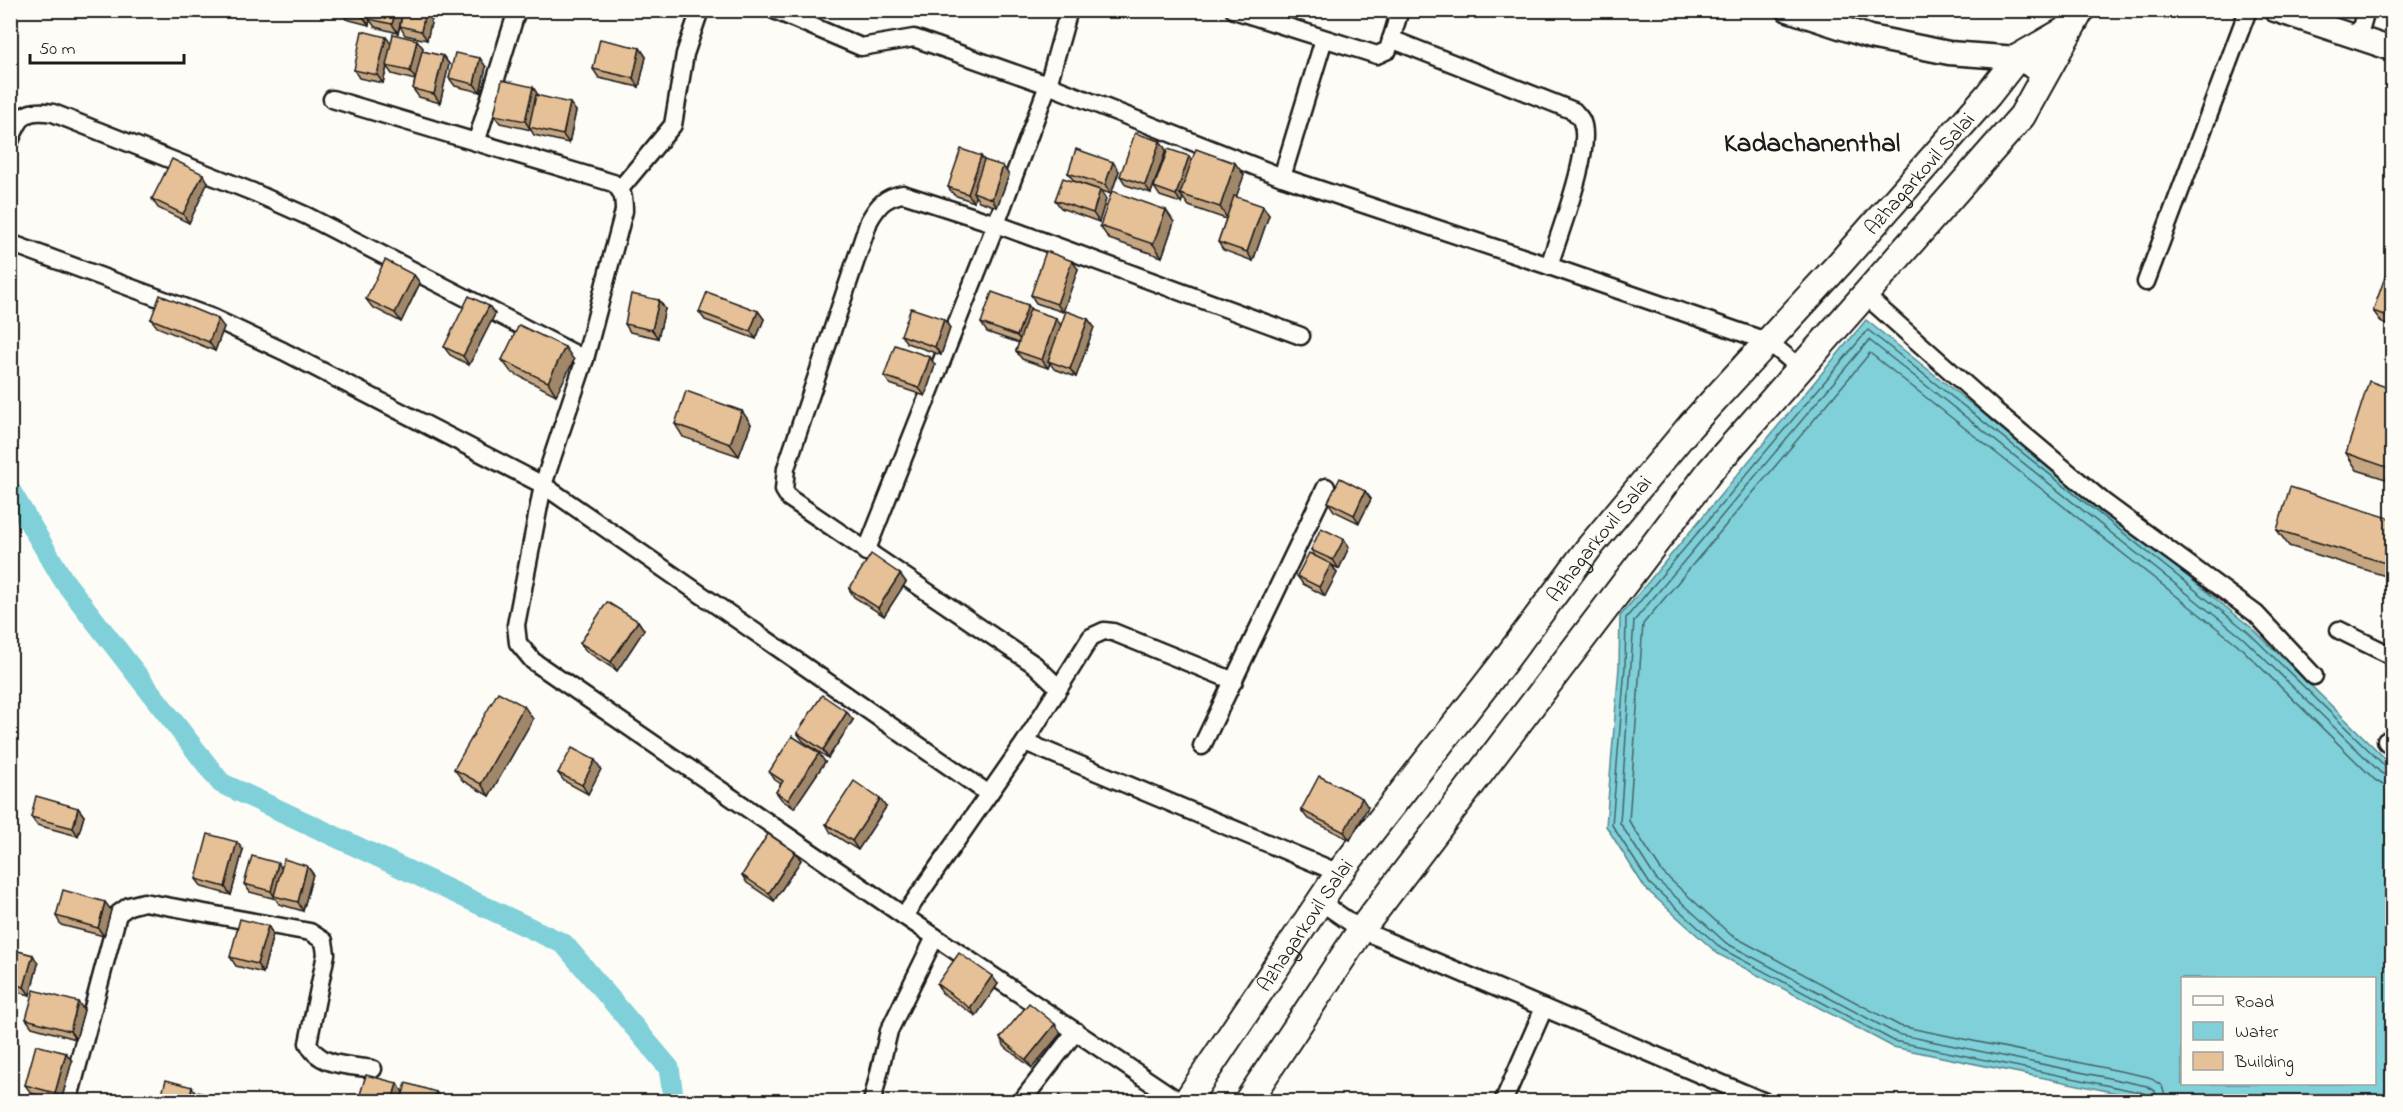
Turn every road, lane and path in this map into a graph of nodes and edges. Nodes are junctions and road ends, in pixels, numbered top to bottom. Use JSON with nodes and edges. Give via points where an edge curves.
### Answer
{"nodes":[{"id":1,"x":700,"y":10,"type":"edge"},
{"id":2,"x":774,"y":10,"type":"edge"},
{"id":3,"x":1069,"y":10,"type":"edge"},
{"id":4,"x":1234,"y":10,"type":"edge"},
{"id":5,"x":1400,"y":10,"type":"edge"},
{"id":6,"x":1788,"y":10,"type":"edge"},
{"id":7,"x":2248,"y":10,"type":"edge"},
{"id":8,"x":2275,"y":10,"type":"edge"},
{"id":9,"x":2366,"y":10,"type":"edge"},
{"id":10,"x":512,"y":12,"type":"edge"},
{"id":11,"x":2076,"y":19,"type":"edge"},
{"id":12,"x":2358,"y":38,"type":"junction"},
{"id":13,"x":1324,"y":39,"type":"junction"},
{"id":14,"x":1391,"y":39,"type":"junction"},
{"id":15,"x":2392,"y":49,"type":"edge"},
{"id":16,"x":2017,"y":58,"type":"junction"},
{"id":17,"x":2045,"y":74,"type":"junction"},
{"id":18,"x":1048,"y":85,"type":"junction"},
{"id":19,"x":332,"y":99,"type":"dead end"},
{"id":20,"x":477,"y":140,"type":"junction"},
{"id":21,"x":10,"y":141,"type":"edge"},
{"id":22,"x":1282,"y":177,"type":"junction"},
{"id":23,"x":620,"y":189,"type":"junction"},
{"id":24,"x":996,"y":224,"type":"junction"},
{"id":25,"x":10,"y":243,"type":"edge"},
{"id":26,"x":1549,"y":266,"type":"junction"},
{"id":27,"x":2146,"y":282,"type":"dead end"},
{"id":28,"x":1866,"y":296,"type":"junction"},
{"id":29,"x":1301,"y":336,"type":"dead end"},
{"id":30,"x":1769,"y":342,"type":"junction"},
{"id":31,"x":585,"y":359,"type":"junction"},
{"id":32,"x":1800,"y":368,"type":"junction"},
{"id":33,"x":543,"y":485,"type":"junction"},
{"id":34,"x":1326,"y":487,"type":"dead end"},
{"id":35,"x":866,"y":552,"type":"junction"},
{"id":36,"x":2340,"y":630,"type":"dead end"},
{"id":37,"x":2392,"y":656,"type":"edge"},
{"id":38,"x":2314,"y":676,"type":"dead end"},
{"id":39,"x":1234,"y":681,"type":"junction"},
{"id":40,"x":1059,"y":688,"type":"junction"},
{"id":41,"x":1025,"y":742,"type":"junction"},
{"id":42,"x":1202,"y":746,"type":"dead end"},
{"id":43,"x":989,"y":794,"type":"junction"},
{"id":44,"x":1339,"y":873,"type":"junction"},
{"id":45,"x":1321,"y":902,"type":"junction"},
{"id":46,"x":904,"y":916,"type":"junction"},
{"id":47,"x":1361,"y":930,"type":"junction"},
{"id":48,"x":935,"y":937,"type":"junction"},
{"id":49,"x":1544,"y":1008,"type":"junction"},
{"id":50,"x":1076,"y":1031,"type":"junction"},
{"id":51,"x":373,"y":1069,"type":"dead end"},
{"id":52,"x":69,"y":1101,"type":"edge"},
{"id":53,"x":872,"y":1101,"type":"edge"},
{"id":54,"x":1021,"y":1101,"type":"edge"},
{"id":55,"x":1180,"y":1101,"type":"edge"},
{"id":56,"x":1186,"y":1101,"type":"edge"},
{"id":57,"x":1247,"y":1101,"type":"edge"},
{"id":58,"x":1503,"y":1101,"type":"edge"},
{"id":59,"x":1765,"y":1101,"type":"edge"}],
"edges":[{"from":1,"to":23,"type":"street","via":[[685,54],[673,124]]},
{"from":2,"to":18,"type":"street","via":[[861,47],[914,38]]},
{"from":3,"to":18,"type":"street"},
{"from":4,"to":13,"type":"street"},
{"from":5,"to":14,"type":"street"},
{"from":6,"to":16,"type":"main road","via":[[1870,37],[1949,53]]},
{"from":7,"to":27,"type":"street"},
{"from":8,"to":12,"type":"main road"},
{"from":9,"to":12,"type":"street"},
{"from":10,"to":20,"type":"street"},
{"from":11,"to":16,"type":"main road","name":"Azhagarkovil Salai"},
{"from":11,"to":17,"type":"main road","name":"Azhagarkovil Salai"},
{"from":12,"to":15,"type":"main road"},
{"from":13,"to":14,"type":"street","via":[[1377,55],[1388,50]]},
{"from":13,"to":22,"type":"street"},
{"from":14,"to":26,"type":"street","via":[[1574,111],[1582,122],[1581,164]]},
{"from":16,"to":17,"type":"main road"},
{"from":16,"to":30,"type":"main road","name":"Azhagarkovil Salai"},
{"from":17,"to":28,"type":"main road","name":"Azhagarkovil Salai","via":[[2022,116]]},
{"from":18,"to":22,"type":"street"},
{"from":18,"to":24,"type":"street"},
{"from":19,"to":20,"type":"street"},
{"from":20,"to":23,"type":"street","via":[[613,183]]},
{"from":21,"to":31,"type":"street","via":[[24,115],[39,110],[53,113],[307,216]]},
{"from":22,"to":26,"type":"street"},
{"from":23,"to":31,"type":"street","via":[[624,212]]},
{"from":24,"to":29,"type":"street"},
{"from":24,"to":35,"type":"street"},
{"from":24,"to":35,"type":"street","via":[[903,195],[878,204],[869,221],[783,479],[789,498]]},
{"from":25,"to":33,"type":"street","via":[[213,318]]},
{"from":26,"to":30,"type":"street"},
{"from":28,"to":32,"type":"main road","name":"Azhagarkovil Salai"},
{"from":28,"to":38,"type":"street","via":[[2105,503],[2256,614]]},
{"from":30,"to":32,"type":"street"},
{"from":30,"to":44,"type":"main road","name":"Azhagarkovil Salai","via":[[1691,425],[1588,549]]},
{"from":31,"to":33,"type":"street"},
{"from":32,"to":47,"type":"main road","name":"Azhagarkovil Salai","via":[[1710,471]]},
{"from":33,"to":43,"type":"street"},
{"from":33,"to":46,"type":"street","via":[[516,625],[518,643],[533,661]]},
{"from":34,"to":39,"type":"street"},
{"from":35,"to":40,"type":"street","via":[[1035,665]]},
{"from":36,"to":37,"type":"street"},
{"from":39,"to":40,"type":"street","via":[[1104,631],[1091,637]]},
{"from":39,"to":42,"type":"street"},
{"from":40,"to":41,"type":"street"},
{"from":41,"to":43,"type":"street"},
{"from":41,"to":44,"type":"street"},
{"from":43,"to":46,"type":"street"},
{"from":44,"to":45,"type":"main road","name":"Azhagarkovil Salai"},
{"from":45,"to":47,"type":"street"},
{"from":45,"to":56,"type":"main road","name":"Azhagarkovil Salai"},
{"from":46,"to":48,"type":"street"},
{"from":47,"to":49,"type":"street"},
{"from":47,"to":57,"type":"main road","name":"Azhagarkovil Salai"},
{"from":48,"to":50,"type":"street"},
{"from":48,"to":53,"type":"street","via":[[889,1031]]},
{"from":49,"to":58,"type":"street"},
{"from":49,"to":59,"type":"street"},
{"from":50,"to":54,"type":"street"},
{"from":50,"to":55,"type":"street"},
{"from":51,"to":52,"type":"street","via":[[323,1060],[312,1053],[308,1043],[326,954],[324,941],[310,932],[144,902],[118,914]]}]}
